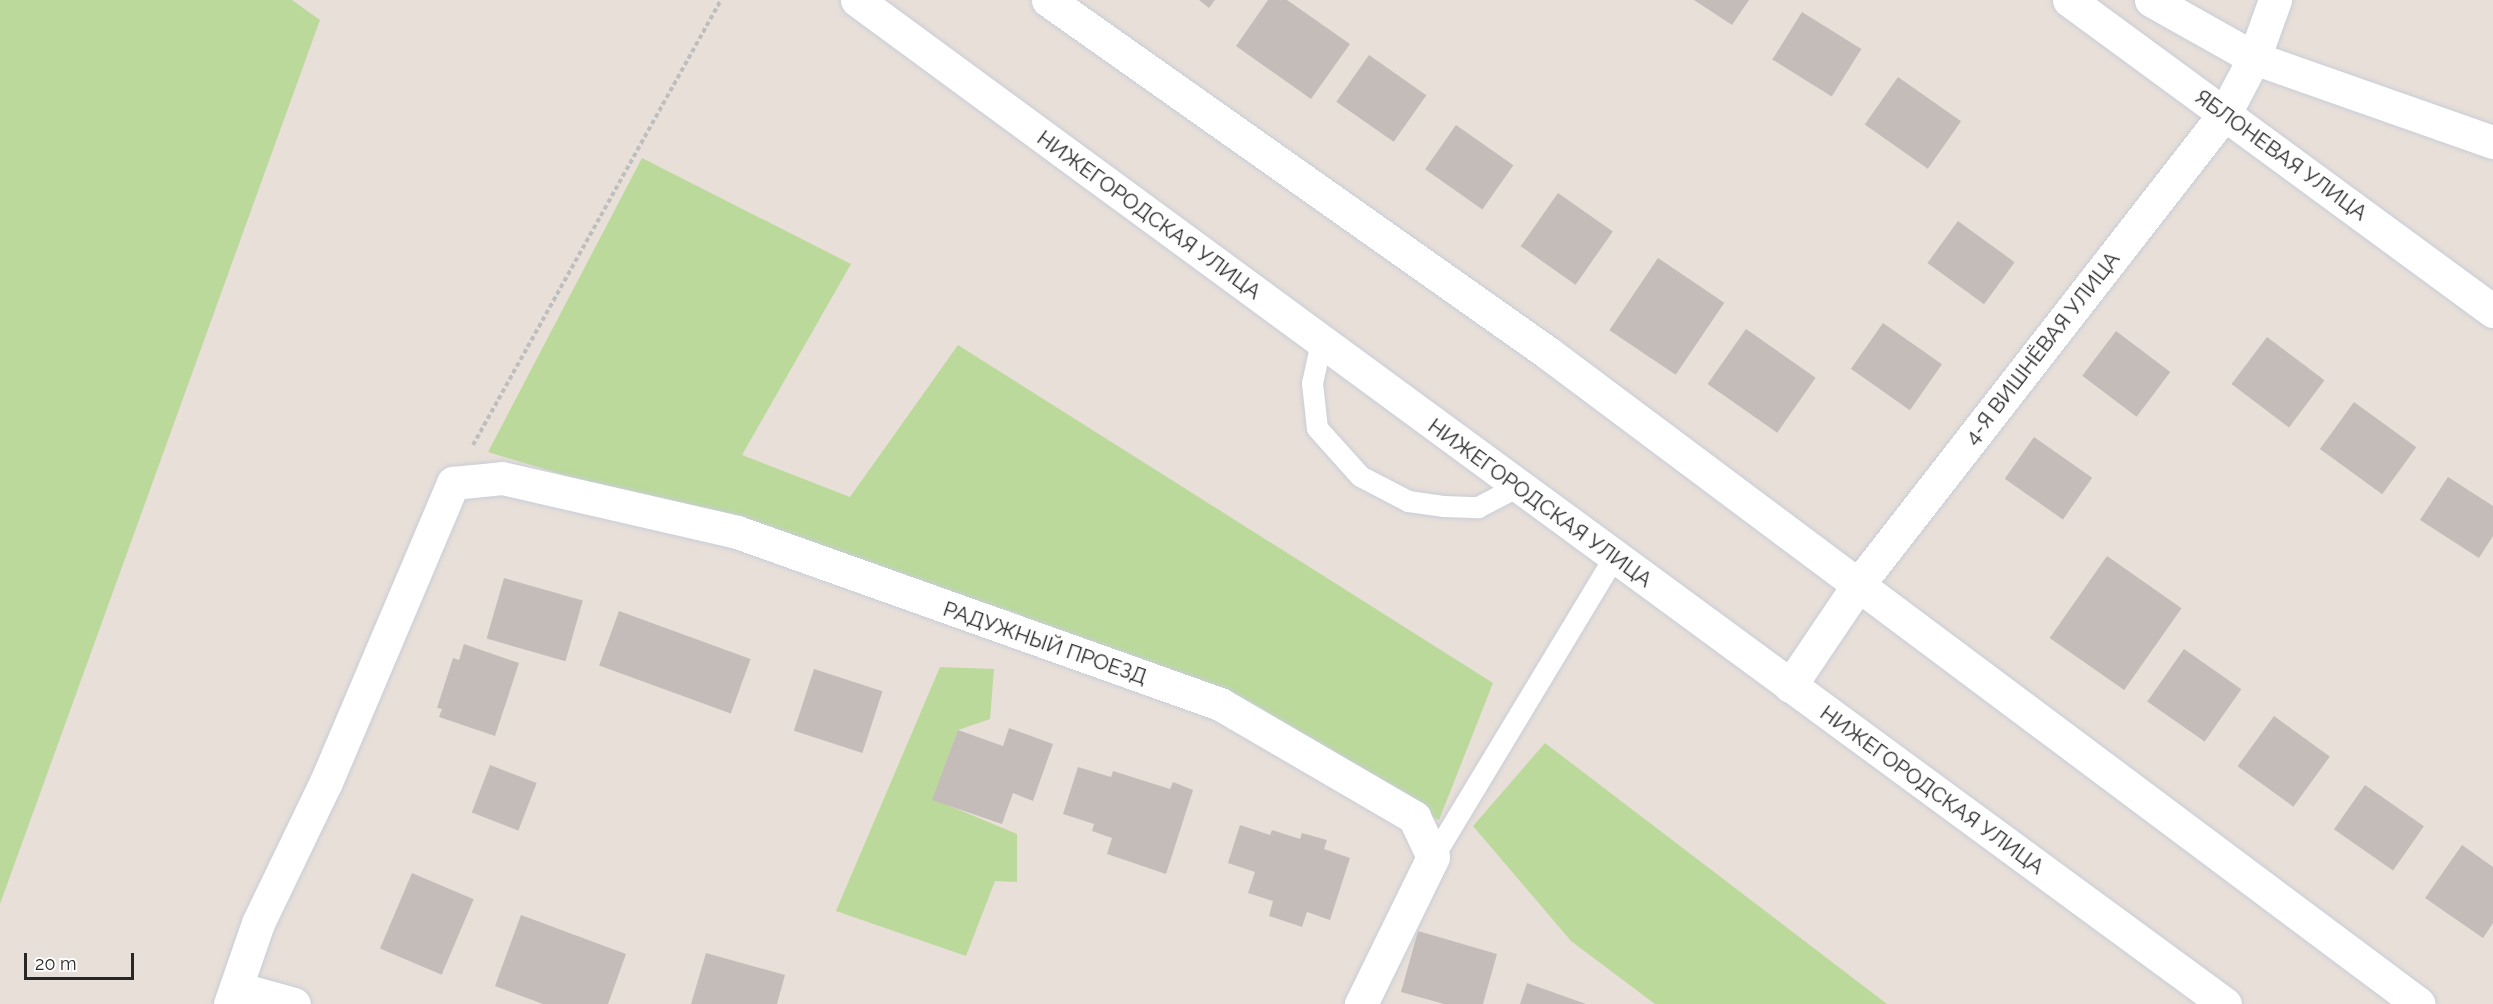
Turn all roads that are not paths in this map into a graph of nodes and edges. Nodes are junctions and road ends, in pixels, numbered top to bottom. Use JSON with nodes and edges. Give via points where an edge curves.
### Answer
{"nodes":[{"id":1,"x":1048,"y":0,"type":"edge"},
{"id":2,"x":2069,"y":0,"type":"edge"},
{"id":3,"x":2151,"y":0,"type":"edge"},
{"id":4,"x":2275,"y":0,"type":"edge"},
{"id":5,"x":869,"y":3,"type":"edge"},
{"id":6,"x":2254,"y":58,"type":"junction"},
{"id":7,"x":2225,"y":113,"type":"junction"},
{"id":8,"x":2493,"y":142,"type":"edge"},
{"id":9,"x":2493,"y":311,"type":"edge"},
{"id":10,"x":1321,"y":342,"type":"junction"},
{"id":11,"x":1518,"y":486,"type":"junction"},
{"id":12,"x":1614,"y":557,"type":"junction"},
{"id":13,"x":1858,"y":585,"type":"junction"},
{"id":14,"x":1790,"y":686,"type":"junction"},
{"id":15,"x":1433,"y":857,"type":"junction"},
{"id":16,"x":233,"y":996,"type":"edge"},
{"id":17,"x":294,"y":1004,"type":"edge"},
{"id":18,"x":1361,"y":1004,"type":"edge"},
{"id":19,"x":2225,"y":1004,"type":"edge"},
{"id":20,"x":2419,"y":1004,"type":"edge"}],
"edges":[{"from":1,"to":13,"type":"street","via":[[1548,353]]},
{"from":2,"to":7,"type":"street","name":"ЯБЛОНЕВАЯ УЛИЦА"},
{"from":3,"to":6,"type":"street"},
{"from":4,"to":6,"type":"street","name":"4-Я ВИШНЁВАЯ УЛИЦА"},
{"from":5,"to":10,"type":"street","name":"НИЖЕГОРОДСКАЯ УЛИЦА"},
{"from":6,"to":7,"type":"street","name":"4-Я ВИШНЁВАЯ УЛИЦА"},
{"from":6,"to":8,"type":"street"},
{"from":7,"to":9,"type":"street","name":"ЯБЛОНЕВАЯ УЛИЦА"},
{"from":7,"to":13,"type":"street","name":"4-Я ВИШНЁВАЯ УЛИЦА"},
{"from":10,"to":11,"type":"street","name":"НИЖЕГОРОДСКАЯ УЛИЦА"},
{"from":10,"to":11,"type":"lane","via":[[1312,383],[1317,428],[1360,476],[1408,501],[1443,506],[1478,507]]},
{"from":11,"to":12,"type":"street","name":"НИЖЕГОРОДСКАЯ УЛИЦА"},
{"from":12,"to":14,"type":"street","name":"НИЖЕГОРОДСКАЯ УЛИЦА"},
{"from":12,"to":15,"type":"lane"},
{"from":13,"to":14,"type":"street","name":"4-Я ВИШНЁВАЯ УЛИЦА"},
{"from":13,"to":20,"type":"street"},
{"from":14,"to":19,"type":"street","name":"НИЖЕГОРОДСКАЯ УЛИЦА"},
{"from":15,"to":16,"type":"street","name":"РАДУЖНЫЙ ПРОЕЗД","via":[[1414,817],[1220,704],[737,532],[502,478],[453,483],[326,782],[258,923]]},
{"from":15,"to":18,"type":"street"},
{"from":16,"to":17,"type":"street"}]}
